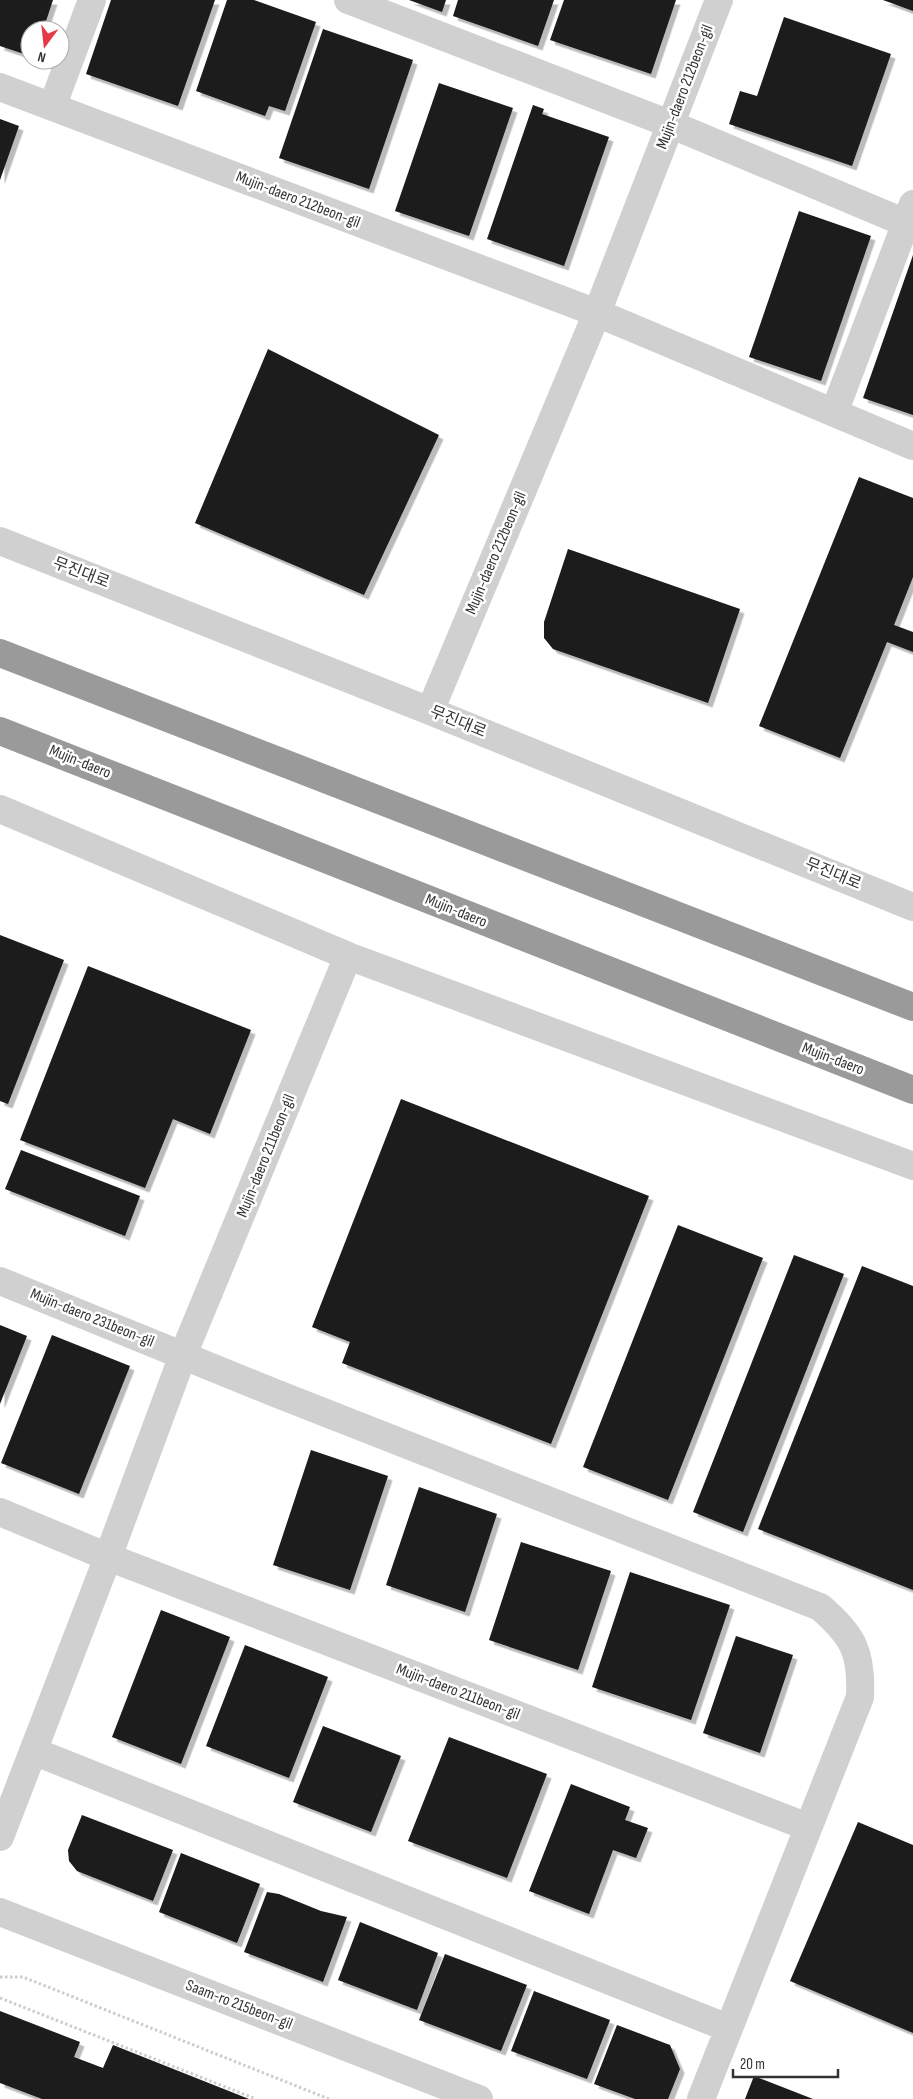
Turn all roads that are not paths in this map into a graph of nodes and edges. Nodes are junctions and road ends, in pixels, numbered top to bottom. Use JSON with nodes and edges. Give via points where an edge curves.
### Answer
{"nodes":[{"id":1,"x":92,"y":0,"type":"edge"},
{"id":2,"x":348,"y":0,"type":"edge"},
{"id":3,"x":719,"y":0,"type":"edge"},
{"id":4,"x":0,"y":87,"type":"edge"},
{"id":5,"x":52,"y":107,"type":"junction"},
{"id":6,"x":670,"y":124,"type":"junction"},
{"id":7,"x":910,"y":218,"type":"edge"},
{"id":8,"x":597,"y":313,"type":"junction"},
{"id":9,"x":834,"y":413,"type":"junction"},
{"id":10,"x":913,"y":446,"type":"edge"},
{"id":11,"x":0,"y":541,"type":"edge"},
{"id":12,"x":0,"y":653,"type":"edge"},
{"id":13,"x":430,"y":711,"type":"junction"},
{"id":14,"x":0,"y":731,"type":"edge"},
{"id":15,"x":0,"y":809,"type":"edge"},
{"id":16,"x":913,"y":907,"type":"edge"},
{"id":17,"x":348,"y":956,"type":"junction"},
{"id":18,"x":913,"y":1007,"type":"edge"},
{"id":19,"x":913,"y":1090,"type":"edge"},
{"id":20,"x":913,"y":1166,"type":"edge"},
{"id":21,"x":0,"y":1281,"type":"edge"},
{"id":22,"x":183,"y":1356,"type":"junction"},
{"id":23,"x":0,"y":1512,"type":"edge"},
{"id":24,"x":108,"y":1557,"type":"junction"},
{"id":25,"x":33,"y":1751,"type":"junction"},
{"id":26,"x":808,"y":1827,"type":"junction"},
{"id":27,"x":0,"y":1837,"type":"edge"},
{"id":28,"x":0,"y":1912,"type":"edge"},
{"id":29,"x":728,"y":2028,"type":"junction"},
{"id":30,"x":479,"y":2099,"type":"edge"},
{"id":31,"x":701,"y":2099,"type":"edge"}],
"edges":[{"from":1,"to":5,"type":"street"},
{"from":2,"to":6,"type":"street"},
{"from":3,"to":6,"type":"street","name":"Mujin-daero 212beon-gil"},
{"from":4,"to":5,"type":"street","name":"Mujin-daero 212beon-gil"},
{"from":5,"to":8,"type":"street","name":"Mujin-daero 212beon-gil"},
{"from":6,"to":7,"type":"street"},
{"from":6,"to":8,"type":"street","name":"Mujin-daero 212beon-gil"},
{"from":7,"to":9,"type":"street"},
{"from":8,"to":9,"type":"street","name":"Mujin-daero 212beon-gil"},
{"from":8,"to":13,"type":"street","name":"Mujin-daero 212beon-gil"},
{"from":9,"to":10,"type":"street","name":"Mujin-daero 212beon-gil"},
{"from":11,"to":13,"type":"street","name":"무진대로"},
{"from":12,"to":18,"type":"highway"},
{"from":13,"to":16,"type":"street","name":"무진대로"},
{"from":14,"to":19,"type":"highway","name":"Mujin-daero"},
{"from":15,"to":17,"type":"street"},
{"from":17,"to":20,"type":"street"},
{"from":17,"to":22,"type":"street","name":"Mujin-daero 211beon-gil"},
{"from":21,"to":22,"type":"street","name":"Mujin-daero 231beon-gil"},
{"from":22,"to":24,"type":"street","name":"Mujin-daero 211beon-gil"},
{"from":22,"to":26,"type":"street","via":[[820,1607],[840,1624],[854,1646],[861,1671],[860,1697]]},
{"from":23,"to":24,"type":"street"},
{"from":24,"to":25,"type":"street","name":"Mujin-daero 211beon-gil"},
{"from":24,"to":26,"type":"street","name":"Mujin-daero 211beon-gil"},
{"from":25,"to":27,"type":"street","name":"Mujin-daero 211beon-gil"},
{"from":25,"to":29,"type":"street"},
{"from":26,"to":29,"type":"street"},
{"from":28,"to":30,"type":"street","name":"Saam-ro 215beon-gil"},
{"from":29,"to":31,"type":"street"}]}
